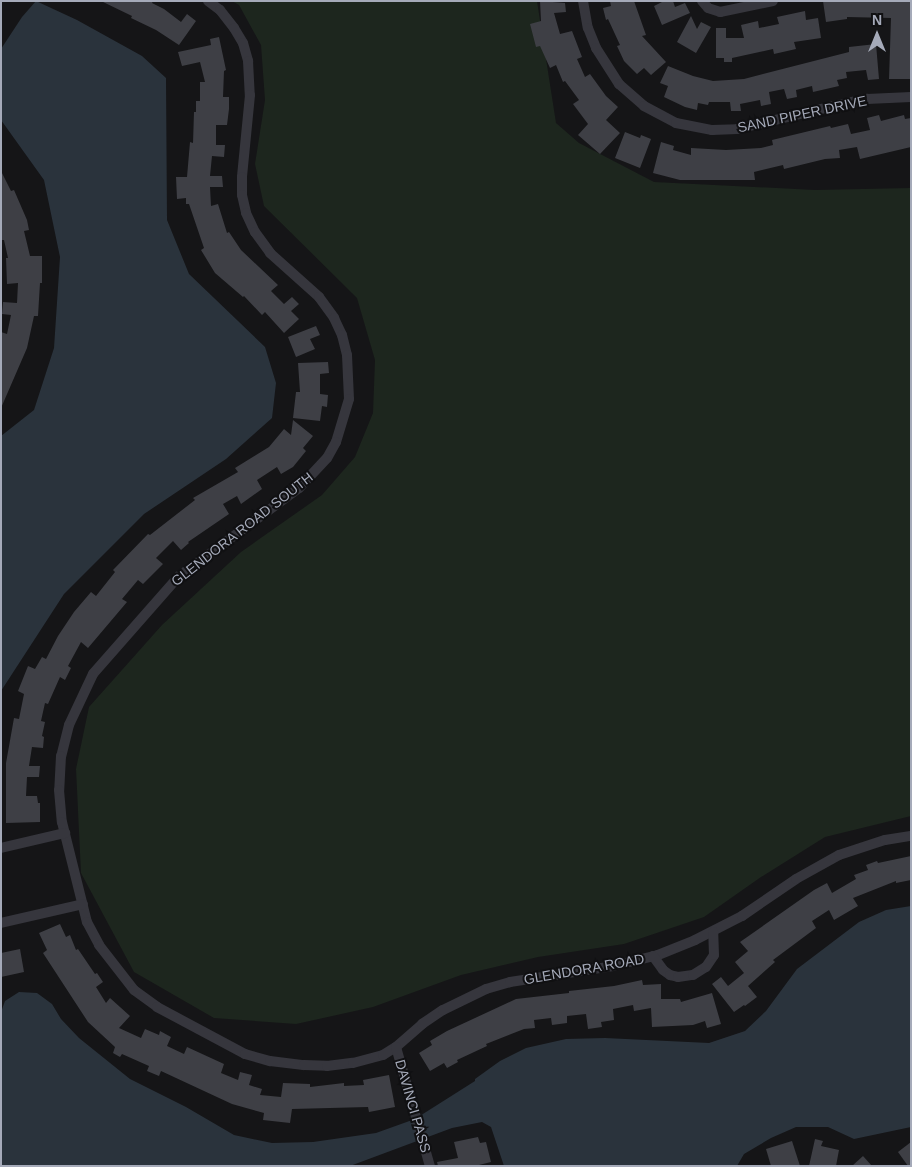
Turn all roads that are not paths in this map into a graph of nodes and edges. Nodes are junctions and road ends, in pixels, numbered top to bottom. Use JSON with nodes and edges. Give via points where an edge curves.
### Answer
{"nodes":[{"id":1,"x":208,"y":1,"type":"edge"},
{"id":2,"x":583,"y":1,"type":"edge"},
{"id":3,"x":702,"y":1,"type":"edge"},
{"id":4,"x":773,"y":1,"type":"edge"},
{"id":5,"x":911,"y":97,"type":"edge"},
{"id":6,"x":65,"y":833,"type":"junction"},
{"id":7,"x":911,"y":836,"type":"edge"},
{"id":8,"x":1,"y":848,"type":"edge"},
{"id":9,"x":83,"y":904,"type":"junction"},
{"id":10,"x":1,"y":923,"type":"edge"},
{"id":11,"x":713,"y":932,"type":"junction"},
{"id":12,"x":653,"y":956,"type":"junction"},
{"id":13,"x":396,"y":1047,"type":"junction"},
{"id":14,"x":429,"y":1161,"type":"edge"}],
"edges":[{"from":1,"to":6,"type":"street","name":"GLENDORA ROAD SOUTH","via":[[234,28],[248,61],[250,95],[242,176],[246,213],[270,253],[319,297],[334,318],[347,355],[349,399],[336,442],[312,475],[180,576],[93,674],[69,724],[61,756],[59,790]]},
{"from":2,"to":5,"type":"street","name":"SAND PIPER DRIVE","via":[[596,48],[619,84],[644,106],[676,123],[706,130],[737,130],[838,104]]},
{"from":3,"to":4,"type":"street","via":[[708,8],[720,12]]},
{"from":6,"to":8,"type":"street"},
{"from":6,"to":9,"type":"street","name":"GLENDORA ROAD SOUTH"},
{"from":7,"to":11,"type":"street","name":"GLENDORA ROAD","via":[[838,855]]},
{"from":9,"to":10,"type":"street"},
{"from":9,"to":13,"type":"street","name":"GLENDORA ROAD SOUTH","via":[[87,922],[100,945],[134,990],[157,1007],[245,1054],[270,1061],[327,1066],[353,1063]]},
{"from":11,"to":12,"type":"street","name":"GLENDORA ROAD"},
{"from":11,"to":12,"type":"street","via":[[714,955],[706,967],[694,975],[670,975]]},
{"from":12,"to":13,"type":"street","name":"GLENDORA ROAD","via":[[486,989],[443,1010]]},
{"from":13,"to":14,"type":"street","name":"DAVINCI PASS"}]}
